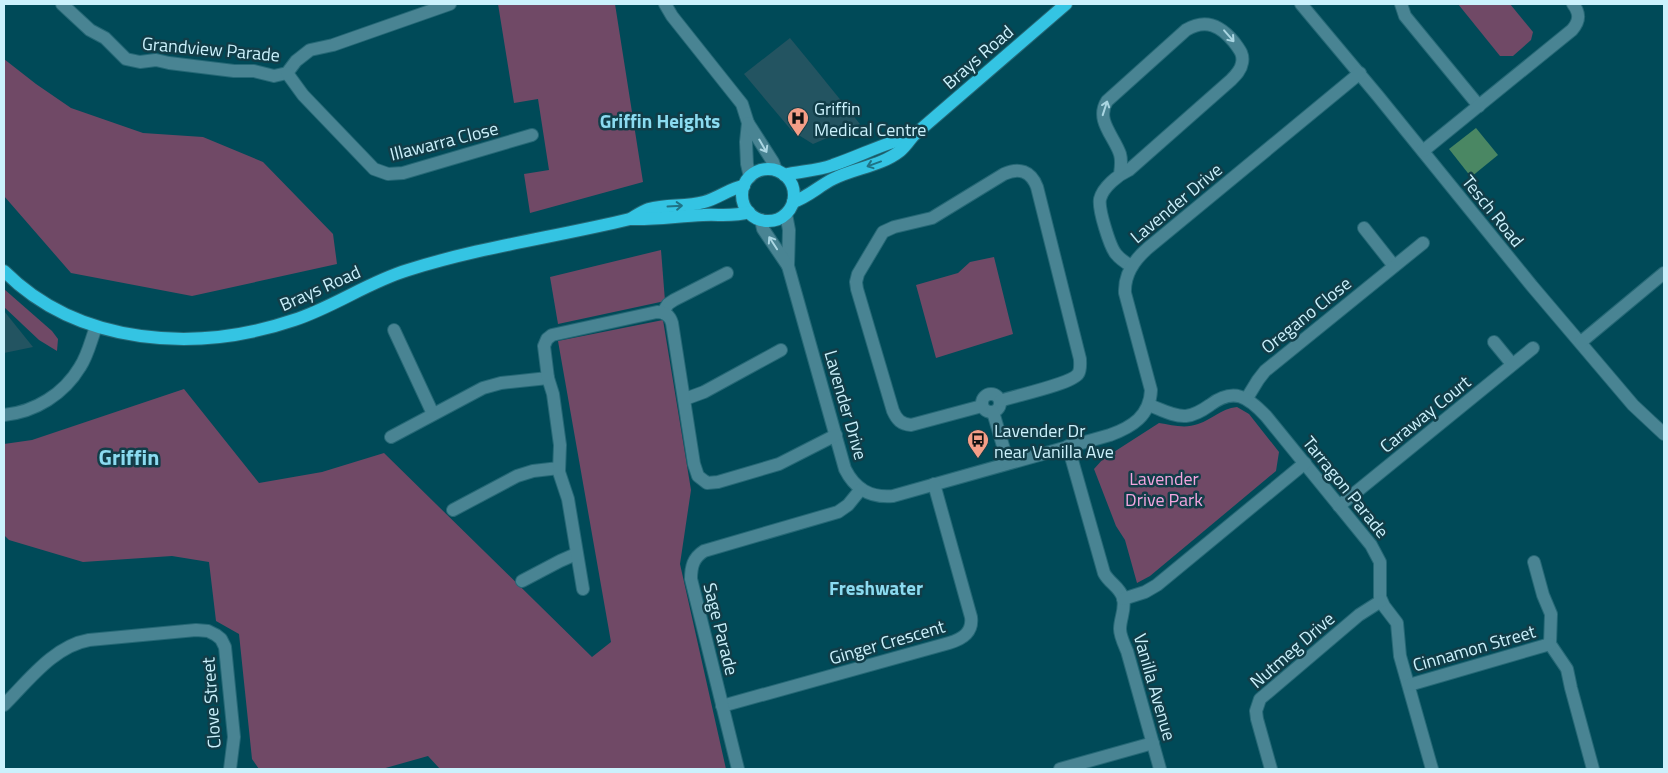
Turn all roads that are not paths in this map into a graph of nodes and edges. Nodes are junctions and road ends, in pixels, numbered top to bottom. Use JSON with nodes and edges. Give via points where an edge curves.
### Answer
{"nodes":[{"id":1,"x":62,"y":4,"type":"edge"},
{"id":2,"x":450,"y":4,"type":"edge"},
{"id":3,"x":665,"y":4,"type":"edge"},
{"id":4,"x":1066,"y":4,"type":"edge"},
{"id":5,"x":1301,"y":4,"type":"edge"},
{"id":6,"x":1401,"y":4,"type":"edge"},
{"id":7,"x":1573,"y":4,"type":"edge"},
{"id":8,"x":287,"y":73,"type":"junction"},
{"id":9,"x":1360,"y":73,"type":"junction"},
{"id":10,"x":1479,"y":106,"type":"junction"},
{"id":11,"x":748,"y":122,"type":"junction"},
{"id":12,"x":532,"y":135,"type":"dead end"},
{"id":13,"x":913,"y":136,"type":"junction"},
{"id":14,"x":1422,"y":151,"type":"junction"},
{"id":15,"x":1120,"y":153,"type":"junction"},
{"id":16,"x":1144,"y":156,"type":"junction"},
{"id":17,"x":780,"y":173,"type":"junction"},
{"id":18,"x":1120,"y":174,"type":"junction"},
{"id":19,"x":747,"y":181,"type":"junction"},
{"id":20,"x":793,"y":202,"type":"junction"},
{"id":21,"x":749,"y":212,"type":"junction"},
{"id":22,"x":786,"y":214,"type":"junction"},
{"id":23,"x":630,"y":220,"type":"junction"},
{"id":24,"x":761,"y":220,"type":"junction"},
{"id":25,"x":1364,"y":228,"type":"dead end"},
{"id":26,"x":1423,"y":242,"type":"dead end"},
{"id":27,"x":788,"y":266,"type":"junction"},
{"id":28,"x":1131,"y":266,"type":"junction"},
{"id":29,"x":1394,"y":266,"type":"junction"},
{"id":30,"x":4,"y":271,"type":"edge"},
{"id":31,"x":1664,"y":273,"type":"edge"},
{"id":32,"x":727,"y":274,"type":"dead end"},
{"id":33,"x":663,"y":312,"type":"junction"},
{"id":34,"x":96,"y":327,"type":"junction"},
{"id":35,"x":394,"y":330,"type":"dead end"},
{"id":36,"x":1494,"y":342,"type":"dead end"},
{"id":37,"x":1581,"y":342,"type":"junction"},
{"id":38,"x":1533,"y":348,"type":"dead end"},
{"id":39,"x":782,"y":350,"type":"dead end"},
{"id":40,"x":1512,"y":364,"type":"junction"},
{"id":41,"x":548,"y":378,"type":"junction"},
{"id":42,"x":1247,"y":398,"type":"junction"},
{"id":43,"x":685,"y":399,"type":"junction"},
{"id":44,"x":1149,"y":405,"type":"junction"},
{"id":45,"x":992,"y":406,"type":"junction"},
{"id":46,"x":4,"y":414,"type":"edge"},
{"id":47,"x":432,"y":414,"type":"junction"},
{"id":48,"x":1664,"y":434,"type":"edge"},
{"id":49,"x":836,"y":435,"type":"junction"},
{"id":50,"x":391,"y":437,"type":"dead end"},
{"id":51,"x":1068,"y":446,"type":"junction"},
{"id":52,"x":1008,"y":463,"type":"junction"},
{"id":53,"x":1305,"y":463,"type":"junction"},
{"id":54,"x":559,"y":468,"type":"junction"},
{"id":55,"x":934,"y":484,"type":"junction"},
{"id":56,"x":861,"y":489,"type":"junction"},
{"id":57,"x":1339,"y":506,"type":"junction"},
{"id":58,"x":453,"y":510,"type":"dead end"},
{"id":59,"x":576,"y":554,"type":"junction"},
{"id":60,"x":1534,"y":562,"type":"dead end"},
{"id":61,"x":522,"y":581,"type":"dead end"},
{"id":62,"x":583,"y":589,"type":"dead end"},
{"id":63,"x":1123,"y":599,"type":"junction"},
{"id":64,"x":1382,"y":601,"type":"junction"},
{"id":65,"x":1550,"y":644,"type":"junction"},
{"id":66,"x":1408,"y":685,"type":"junction"},
{"id":67,"x":4,"y":705,"type":"edge"},
{"id":68,"x":722,"y":706,"type":"junction"},
{"id":69,"x":1153,"y":743,"type":"junction"},
{"id":70,"x":230,"y":769,"type":"edge"},
{"id":71,"x":738,"y":769,"type":"edge"},
{"id":72,"x":1060,"y":769,"type":"edge"},
{"id":73,"x":1160,"y":769,"type":"edge"},
{"id":74,"x":1271,"y":769,"type":"edge"},
{"id":75,"x":1432,"y":769,"type":"edge"},
{"id":76,"x":1593,"y":769,"type":"edge"}],
"edges":[{"from":1,"to":8,"type":"street","name":"Grandview Parade","via":[[126,59],[274,76]]},
{"from":2,"to":8,"type":"street","name":"Grandview Parade","via":[[310,50]]},
{"from":3,"to":11,"type":"street","via":[[734,93],[745,110]]},
{"from":4,"to":13,"type":"main road","name":"Brays Road"},
{"from":5,"to":9,"type":"street","name":"Tesch Road"},
{"from":6,"to":10,"type":"street","via":[[1405,16]]},
{"from":7,"to":10,"type":"street","via":[[1579,14],[1575,27]]},
{"from":8,"to":12,"type":"street","name":"Illawarra Close","via":[[303,95],[374,169],[388,174],[403,173]]},
{"from":9,"to":14,"type":"street","name":"Tesch Road"},
{"from":9,"to":28,"type":"street","name":"Lavender Drive","via":[[1148,248]]},
{"from":10,"to":14,"type":"street"},
{"from":11,"to":17,"type":"street","one_way":true},
{"from":11,"to":19,"type":"street"},
{"from":13,"to":17,"type":"main road","name":"Brays Road","via":[[824,169]]},
{"from":13,"to":20,"type":"main road","name":"Brays Road","one_way":true,"via":[[902,150],[892,156],[843,174]]},
{"from":14,"to":37,"type":"street","name":"Tesch Road"},
{"from":15,"to":16,"type":"street"},
{"from":15,"to":16,"type":"street","one_way":true,"via":[[1103,119],[1107,101],[1190,28],[1200,24],[1222,28],[1242,54],[1243,63],[1239,70]]},
{"from":15,"to":18,"type":"street"},
{"from":16,"to":18,"type":"street"},
{"from":17,"to":19,"type":"main road","via":[[762,170]]},
{"from":17,"to":20,"type":"main road","via":[[792,187]]},
{"from":18,"to":28,"type":"street","via":[[1104,190],[1100,204],[1113,249],[1121,260]]},
{"from":19,"to":21,"type":"main road","via":[[743,200]]},
{"from":23,"to":19,"type":"main road","name":"Brays Road","one_way":true,"via":[[647,210],[710,201]]},
{"from":20,"to":22,"type":"main road"},
{"from":21,"to":23,"type":"main road","name":"Brays Road","via":[[736,216]]},
{"from":21,"to":24,"type":"main road"},
{"from":22,"to":24,"type":"main road"},
{"from":22,"to":27,"type":"street","name":"Lavender Drive"},
{"from":23,"to":34,"type":"main road","name":"Brays Road","via":[[421,266],[365,287],[318,311],[270,327],[216,337],[182,339],[128,335]]},
{"from":27,"to":24,"type":"street","name":"Lavender Drive","one_way":true,"via":[[763,229]]},
{"from":25,"to":29,"type":"street"},
{"from":26,"to":29,"type":"street","name":"Oregano Close"},
{"from":27,"to":49,"type":"street","name":"Lavender Drive"},
{"from":28,"to":44,"type":"street","name":"Lavender Drive","via":[[1125,293],[1150,384]]},
{"from":29,"to":42,"type":"street","name":"Oregano Close","via":[[1265,371]]},
{"from":30,"to":34,"type":"main road","name":"Brays Road","via":[[62,312]]},
{"from":31,"to":37,"type":"street"},
{"from":32,"to":33,"type":"street","via":[[674,300]]},
{"from":33,"to":41,"type":"street","via":[[552,335],[544,346]]},
{"from":33,"to":43,"type":"street","via":[[672,323]]},
{"from":34,"to":46,"type":"street","via":[[80,367],[63,388],[39,405]]},
{"from":35,"to":47,"type":"street"},
{"from":36,"to":40,"type":"street"},
{"from":37,"to":48,"type":"street","name":"Tesch Road","via":[[1633,405]]},
{"from":38,"to":40,"type":"street","name":"Caraway Court"},
{"from":39,"to":43,"type":"street"},
{"from":40,"to":57,"type":"street","name":"Caraway Court"},
{"from":41,"to":47,"type":"street","via":[[492,385]]},
{"from":41,"to":54,"type":"street","via":[[560,445]]},
{"from":42,"to":44,"type":"street","via":[[1234,395],[1220,398],[1199,412],[1186,416]]},
{"from":42,"to":53,"type":"street","name":"Tarragon Parade"},
{"from":43,"to":49,"type":"street","via":[[694,464],[698,476],[706,483],[779,464]]},
{"from":44,"to":51,"type":"street","via":[[1142,417],[1122,430]]},
{"from":45,"to":45,"type":"street","via":[[1068,381],[1078,375],[1080,369],[1037,187],[1030,175],[1020,170],[1004,174],[932,218],[887,230],[856,279],[897,419],[911,425]]},
{"from":45,"to":52,"type":"street"},
{"from":47,"to":50,"type":"street"},
{"from":49,"to":56,"type":"street","name":"Lavender Drive","via":[[845,469]]},
{"from":51,"to":52,"type":"street"},
{"from":51,"to":63,"type":"street","via":[[1104,573]]},
{"from":52,"to":55,"type":"street"},
{"from":53,"to":57,"type":"street","name":"Tarragon Parade"},
{"from":53,"to":63,"type":"street","via":[[1157,585]]},
{"from":54,"to":58,"type":"street","via":[[517,476]]},
{"from":54,"to":59,"type":"street","via":[[568,499]]},
{"from":55,"to":56,"type":"street","via":[[885,496]]},
{"from":55,"to":68,"type":"street","name":"Ginger Crescent","via":[[972,617],[963,638]]},
{"from":56,"to":68,"type":"street","name":"Sage Parade","via":[[838,512],[708,550],[694,560],[691,579]]},
{"from":57,"to":64,"type":"street","name":"Tarragon Parade","via":[[1378,556]]},
{"from":59,"to":61,"type":"street"},
{"from":59,"to":62,"type":"street"},
{"from":60,"to":65,"type":"street","via":[[1551,614]]},
{"from":63,"to":69,"type":"street","name":"Vanilla Avenue","via":[[1120,634]]},
{"from":64,"to":66,"type":"street","via":[[1397,623],[1398,650]]},
{"from":64,"to":74,"type":"street","name":"Nutmeg Drive","via":[[1359,615],[1260,700],[1257,720]]},
{"from":65,"to":66,"type":"street","name":"Cinnamon Street"},
{"from":65,"to":76,"type":"street","via":[[1567,669]]},
{"from":66,"to":75,"type":"street"},
{"from":67,"to":70,"type":"street","name":"Clove Street","via":[[55,654],[74,643],[208,631],[219,637],[226,652],[234,737]]},
{"from":68,"to":71,"type":"street","name":"Sage Parade"},
{"from":69,"to":72,"type":"street"},
{"from":69,"to":73,"type":"street","name":"Vanilla Avenue"}]}
